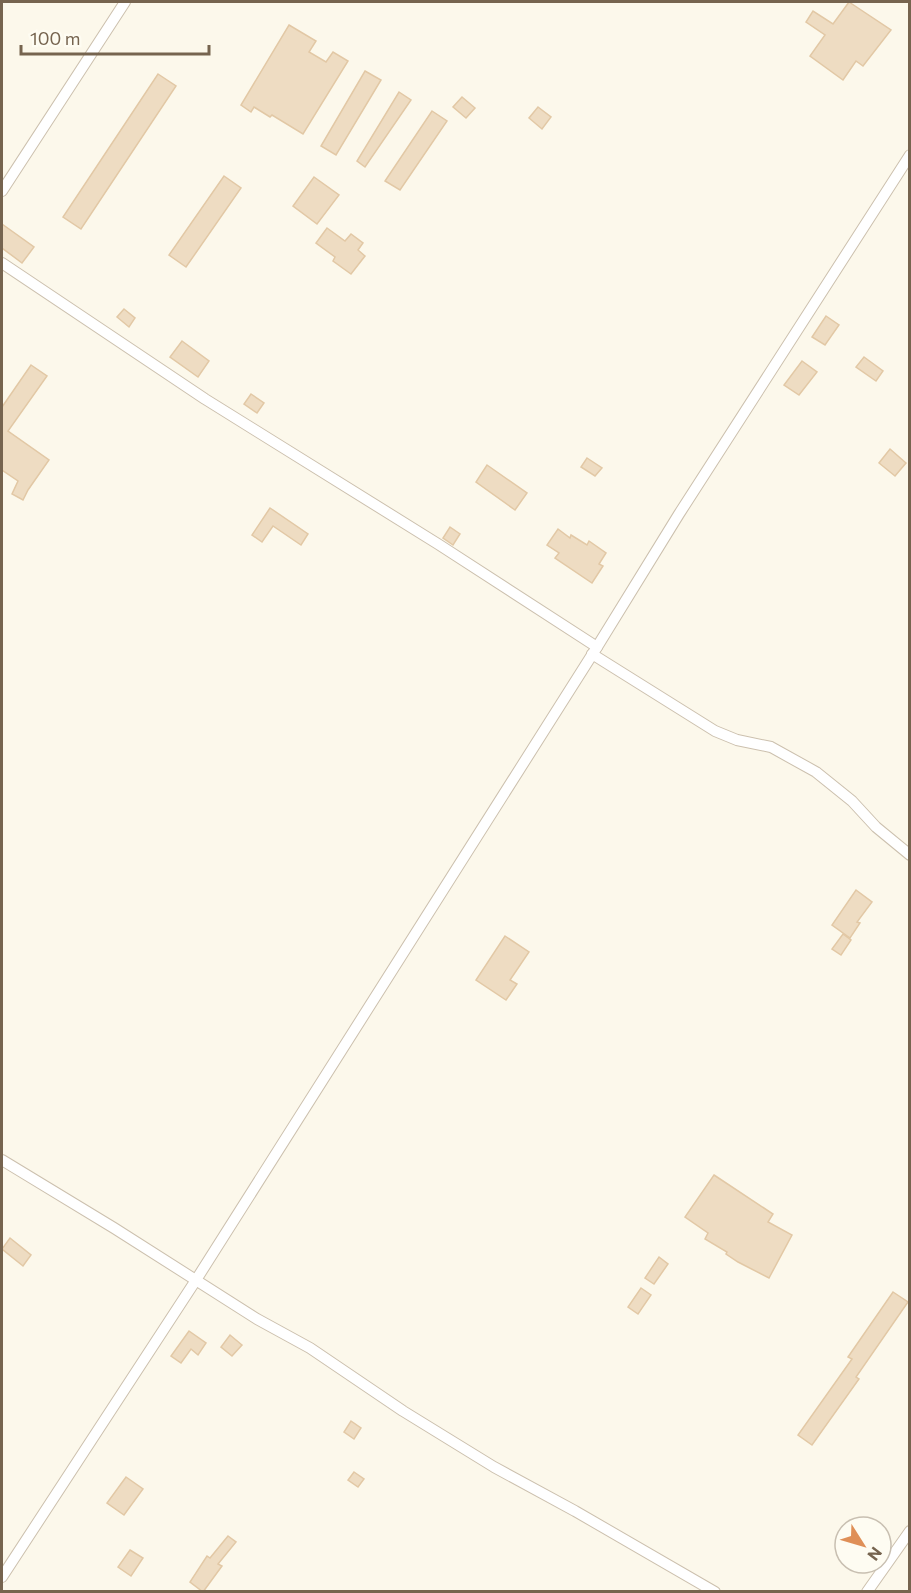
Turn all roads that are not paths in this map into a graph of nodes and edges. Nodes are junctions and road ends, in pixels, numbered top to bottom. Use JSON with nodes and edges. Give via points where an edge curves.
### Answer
{"nodes":[{"id":1,"x":125,"y":2,"type":"edge"},
{"id":2,"x":909,"y":155,"type":"edge"},
{"id":3,"x":2,"y":191,"type":"edge"},
{"id":4,"x":2,"y":263,"type":"edge"},
{"id":5,"x":594,"y":650,"type":"junction"},
{"id":6,"x":909,"y":855,"type":"edge"},
{"id":7,"x":2,"y":1160,"type":"edge"},
{"id":8,"x":196,"y":1280,"type":"junction"},
{"id":9,"x":909,"y":1531,"type":"edge"},
{"id":10,"x":2,"y":1577,"type":"edge"},
{"id":11,"x":716,"y":1592,"type":"edge"},
{"id":12,"x":867,"y":1592,"type":"edge"}],
"edges":[{"from":1,"to":3,"type":"street"},
{"from":2,"to":5,"type":"street"},
{"from":4,"to":5,"type":"street","via":[[205,399],[438,544]]},
{"from":5,"to":6,"type":"street","via":[[715,731],[771,747],[816,772]]},
{"from":5,"to":8,"type":"street"},
{"from":7,"to":8,"type":"street"},
{"from":8,"to":10,"type":"street"},
{"from":8,"to":11,"type":"street","via":[[494,1467]]},
{"from":9,"to":12,"type":"street"}]}
